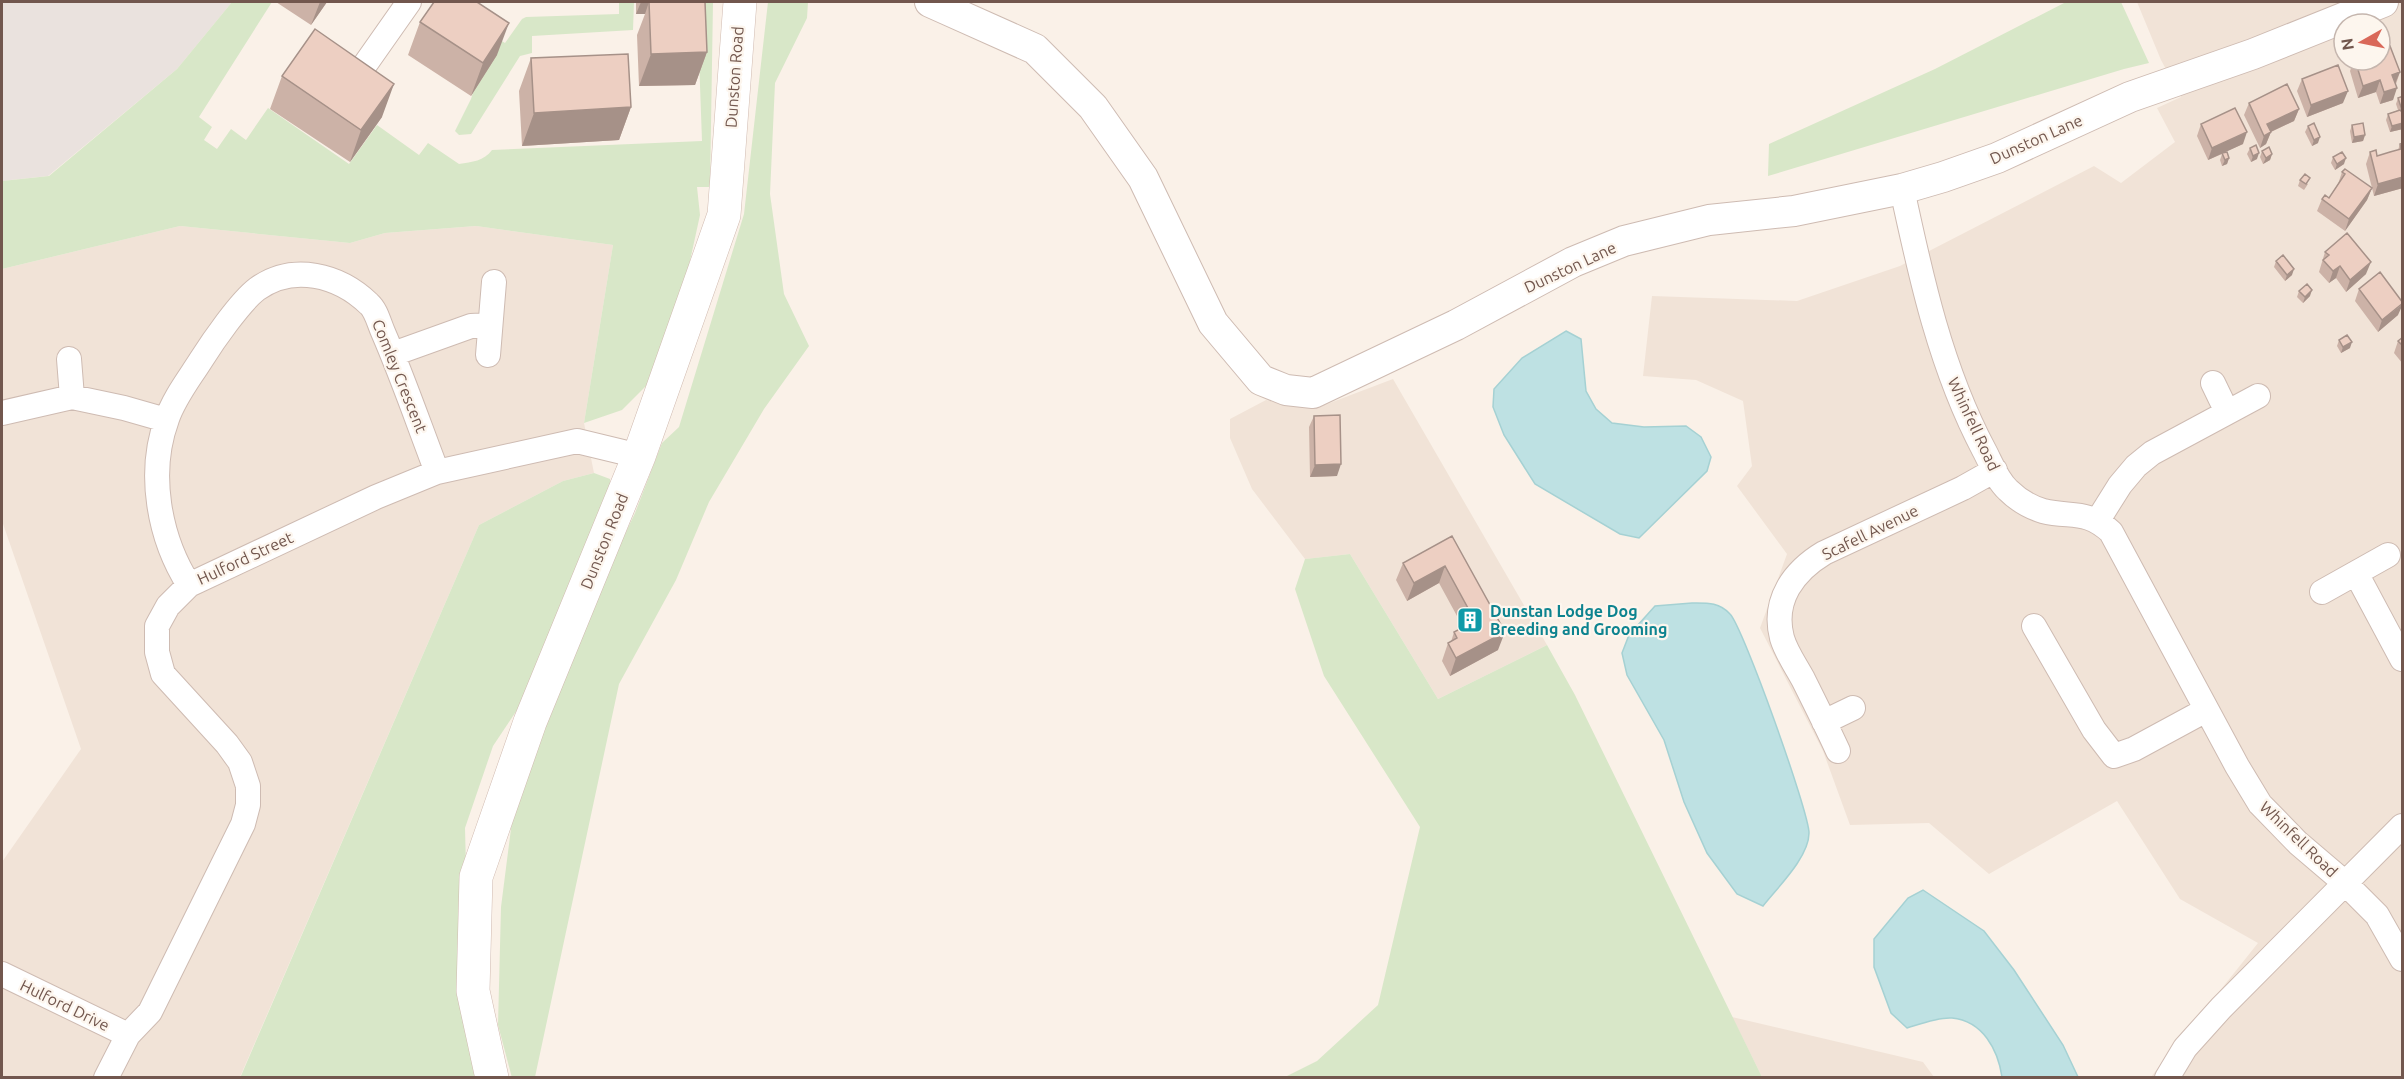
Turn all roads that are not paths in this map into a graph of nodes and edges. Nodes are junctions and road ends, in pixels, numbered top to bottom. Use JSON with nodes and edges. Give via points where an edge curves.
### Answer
{"nodes":[{"id":1,"x":409,"y":2,"type":"edge"},
{"id":2,"x":740,"y":2,"type":"edge"},
{"id":3,"x":930,"y":2,"type":"edge"},
{"id":4,"x":2383,"y":2,"type":"edge"},
{"id":5,"x":357,"y":76,"type":"edge"},
{"id":6,"x":1902,"y":189,"type":"junction"},
{"id":7,"x":494,"y":282,"type":"dead end"},
{"id":8,"x":490,"y":326,"type":"junction"},
{"id":9,"x":393,"y":354,"type":"junction"},
{"id":10,"x":488,"y":356,"type":"dead end"},
{"id":11,"x":69,"y":359,"type":"dead end"},
{"id":12,"x":2213,"y":383,"type":"dead end"},
{"id":13,"x":2258,"y":396,"type":"dead end"},
{"id":14,"x":72,"y":397,"type":"junction"},
{"id":15,"x":2227,"y":412,"type":"junction"},
{"id":16,"x":2,"y":413,"type":"edge"},
{"id":17,"x":166,"y":420,"type":"junction"},
{"id":18,"x":639,"y":456,"type":"junction"},
{"id":19,"x":1995,"y":470,"type":"junction"},
{"id":20,"x":437,"y":472,"type":"junction"},
{"id":21,"x":2098,"y":520,"type":"junction"},
{"id":22,"x":2388,"y":555,"type":"dead end"},
{"id":23,"x":2356,"y":573,"type":"junction"},
{"id":24,"x":189,"y":585,"type":"junction"},
{"id":25,"x":2322,"y":591,"type":"dead end"},
{"id":26,"x":2034,"y":626,"type":"dead end"},
{"id":27,"x":2403,"y":659,"type":"edge"},
{"id":28,"x":1853,"y":708,"type":"dead end"},
{"id":29,"x":2206,"y":710,"type":"junction"},
{"id":30,"x":1824,"y":722,"type":"junction"},
{"id":31,"x":1838,"y":750,"type":"dead end"},
{"id":32,"x":2403,"y":826,"type":"edge"},
{"id":33,"x":2345,"y":883,"type":"junction"},
{"id":34,"x":2403,"y":959,"type":"edge"},
{"id":35,"x":2,"y":974,"type":"edge"},
{"id":36,"x":128,"y":1035,"type":"junction"},
{"id":37,"x":106,"y":1077,"type":"edge"},
{"id":38,"x":492,"y":1077,"type":"edge"},
{"id":39,"x":2167,"y":1077,"type":"edge"}],
"edges":[{"from":1,"to":5,"type":"street"},
{"from":2,"to":18,"type":"main road","name":"Dunston Road","via":[[724,215]]},
{"from":3,"to":6,"type":"street","name":"Dunston Lane","via":[[1035,49],[1093,107],[1143,178],[1213,323],[1261,380],[1286,390],[1313,393],[1456,325],[1573,262],[1624,241],[1709,220],[1794,211]]},
{"from":4,"to":6,"type":"street","name":"Dunston Lane","via":[[2130,97],[1997,158]]},
{"from":6,"to":19,"type":"street","name":"Whinfell Road","via":[[1950,374]]},
{"from":7,"to":8,"type":"street"},
{"from":8,"to":9,"type":"street","via":[[471,326]]},
{"from":8,"to":10,"type":"street"},
{"from":9,"to":17,"type":"street","name":"Comley Crescent","via":[[371,305],[346,286],[322,276],[297,274],[273,279],[255,290],[216,337]]},
{"from":9,"to":20,"type":"street","name":"Comley Crescent"},
{"from":11,"to":14,"type":"street"},
{"from":12,"to":15,"type":"street"},
{"from":13,"to":15,"type":"street"},
{"from":14,"to":16,"type":"street"},
{"from":14,"to":17,"type":"street"},
{"from":15,"to":21,"type":"street","via":[[2152,453],[2136,466]]},
{"from":17,"to":24,"type":"street","name":"Comley Crescent","via":[[158,486],[161,519],[176,564]]},
{"from":18,"to":20,"type":"street","name":"Hulford Street","via":[[577,441]]},
{"from":18,"to":38,"type":"main road","name":"Dunston Road","via":[[530,722],[476,876],[473,991]]},
{"from":19,"to":21,"type":"street","name":"Whinfell Road","via":[[2006,488],[2023,502],[2043,510]]},
{"from":19,"to":30,"type":"street","name":"Scafell Avenue","via":[[1824,553],[1795,576],[1783,595],[1782,638]]},
{"from":20,"to":24,"type":"street","name":"Hulford Street"},
{"from":21,"to":29,"type":"street","name":"Whinfell Road","via":[[2118,543]]},
{"from":22,"to":23,"type":"street"},
{"from":23,"to":25,"type":"street"},
{"from":23,"to":27,"type":"street"},
{"from":24,"to":36,"type":"street","name":"Hulford Street","via":[[168,606],[158,626],[157,652],[163,674],[240,762],[248,786],[248,805],[243,824],[150,1012]]},
{"from":26,"to":29,"type":"street","via":[[2094,730],[2114,756]]},
{"from":28,"to":30,"type":"street"},
{"from":29,"to":33,"type":"street","name":"Whinfell Road","via":[[2260,804]]},
{"from":30,"to":31,"type":"street","name":"Scafell Avenue"},
{"from":32,"to":33,"type":"street"},
{"from":33,"to":34,"type":"street","name":"Whinfell Road","via":[[2376,915]]},
{"from":33,"to":39,"type":"street","via":[[2221,1008],[2185,1048]]},
{"from":35,"to":36,"type":"street","name":"Hulford Drive"},
{"from":36,"to":37,"type":"street","name":"Hulford Street"}]}
